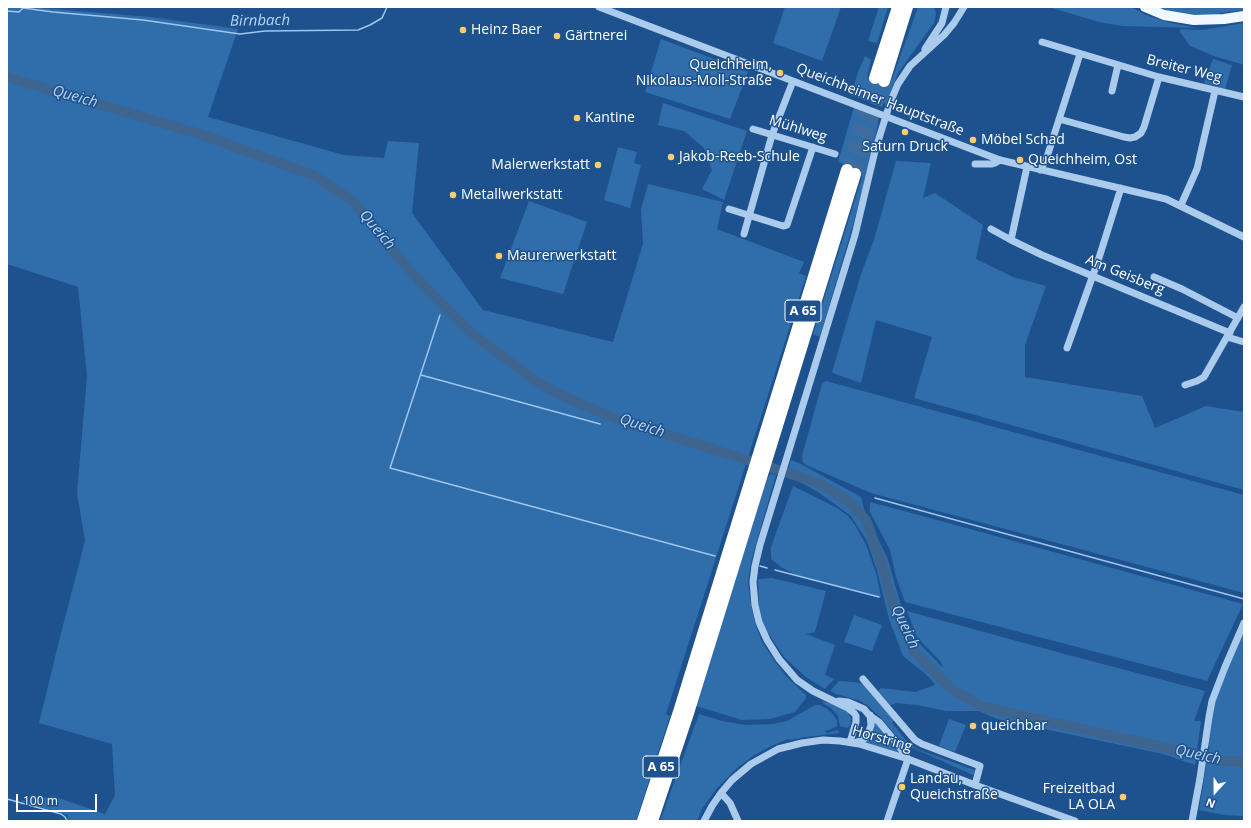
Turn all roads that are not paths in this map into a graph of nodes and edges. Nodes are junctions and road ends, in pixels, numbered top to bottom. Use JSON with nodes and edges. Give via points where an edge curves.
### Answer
{"nodes":[{"id":1,"x":599,"y":7,"type":"edge"},
{"id":2,"x":898,"y":7,"type":"edge"},
{"id":3,"x":907,"y":7,"type":"edge"},
{"id":4,"x":946,"y":7,"type":"edge"},
{"id":5,"x":964,"y":7,"type":"edge"},
{"id":6,"x":1145,"y":7,"type":"edge"},
{"id":7,"x":1244,"y":16,"type":"edge"},
{"id":8,"x":1042,"y":42,"type":"dead end"},
{"id":9,"x":1080,"y":54,"type":"junction"},
{"id":10,"x":919,"y":57,"type":"junction"},
{"id":11,"x":1118,"y":65,"type":"junction"},
{"id":12,"x":1159,"y":77,"type":"junction"},
{"id":13,"x":793,"y":81,"type":"junction"},
{"id":14,"x":1112,"y":91,"type":"dead end"},
{"id":15,"x":1215,"y":91,"type":"junction"},
{"id":16,"x":1244,"y":97,"type":"edge"},
{"id":17,"x":885,"y":116,"type":"junction"},
{"id":18,"x":1059,"y":119,"type":"junction"},
{"id":19,"x":753,"y":129,"type":"dead end"},
{"id":20,"x":772,"y":135,"type":"junction"},
{"id":21,"x":813,"y":147,"type":"junction"},
{"id":22,"x":835,"y":154,"type":"dead end"},
{"id":23,"x":1000,"y":160,"type":"junction"},
{"id":24,"x":975,"y":164,"type":"dead end"},
{"id":25,"x":1027,"y":167,"type":"junction"},
{"id":26,"x":1040,"y":170,"type":"junction"},
{"id":27,"x":851,"y":172,"type":"tunnel mouth"},
{"id":28,"x":1121,"y":188,"type":"junction"},
{"id":29,"x":1181,"y":205,"type":"junction"},
{"id":30,"x":729,"y":209,"type":"dead end"},
{"id":31,"x":749,"y":215,"type":"junction"},
{"id":32,"x":991,"y":229,"type":"dead end"},
{"id":33,"x":744,"y":234,"type":"dead end"},
{"id":34,"x":1244,"y":237,"type":"edge"},
{"id":35,"x":1011,"y":240,"type":"junction"},
{"id":36,"x":1093,"y":276,"type":"junction"},
{"id":37,"x":1154,"y":277,"type":"dead end"},
{"id":38,"x":1244,"y":307,"type":"edge"},
{"id":39,"x":1238,"y":318,"type":"junction"},
{"id":40,"x":1228,"y":335,"type":"junction"},
{"id":41,"x":1244,"y":342,"type":"edge"},
{"id":42,"x":1067,"y":348,"type":"dead end"},
{"id":43,"x":1185,"y":385,"type":"dead end"},
{"id":44,"x":757,"y":474,"type":"junction"},
{"id":45,"x":1244,"y":624,"type":"edge"},
{"id":46,"x":863,"y":679,"type":"dead end"},
{"id":47,"x":835,"y":701,"type":"junction"},
{"id":48,"x":869,"y":715,"type":"junction"},
{"id":49,"x":852,"y":743,"type":"junction"},
{"id":50,"x":908,"y":759,"type":"junction"},
{"id":51,"x":974,"y":785,"type":"junction"},
{"id":52,"x":721,"y":793,"type":"junction"},
{"id":53,"x":643,"y":821,"type":"edge"},
{"id":54,"x":652,"y":821,"type":"edge"},
{"id":55,"x":704,"y":821,"type":"edge"},
{"id":56,"x":738,"y":821,"type":"edge"},
{"id":57,"x":888,"y":821,"type":"edge"},
{"id":58,"x":1075,"y":821,"type":"edge"},
{"id":59,"x":1192,"y":821,"type":"edge"}],
"edges":[{"from":1,"to":13,"type":"street","name":"Queichheimer Hauptstraße"},
{"from":2,"to":3,"type":"highway","via":[[880,80]]},
{"from":4,"to":10,"type":"street","via":[[940,27]]},
{"from":5,"to":10,"type":"street","via":[[944,35]]},
{"from":6,"to":7,"type":"main road","via":[[1170,16],[1194,20]]},
{"from":8,"to":9,"type":"street","name":"Breiter Weg"},
{"from":9,"to":11,"type":"street","name":"Breiter Weg"},
{"from":9,"to":18,"type":"street"},
{"from":10,"to":17,"type":"street","via":[[898,84]]},
{"from":11,"to":12,"type":"street","name":"Breiter Weg"},
{"from":11,"to":14,"type":"street"},
{"from":12,"to":15,"type":"street","name":"Breiter Weg"},
{"from":12,"to":18,"type":"street","via":[[1144,128],[1135,137],[1124,137]]},
{"from":13,"to":17,"type":"street","name":"Queichheimer Hauptstraße"},
{"from":13,"to":20,"type":"street"},
{"from":15,"to":16,"type":"street","name":"Breiter Weg"},
{"from":15,"to":29,"type":"street","via":[[1198,164]]},
{"from":17,"to":23,"type":"street","name":"Queichheimer Hauptstraße"},
{"from":17,"to":47,"type":"street","via":[[857,230],[756,558],[754,578],[754,599],[759,622],[779,660],[797,680]]},
{"from":18,"to":26,"type":"street","via":[[1046,160]]},
{"from":19,"to":20,"type":"street","name":"Mühlweg"},
{"from":20,"to":21,"type":"street","name":"Mühlweg"},
{"from":20,"to":31,"type":"street"},
{"from":21,"to":22,"type":"street","name":"Mühlweg"},
{"from":21,"to":31,"type":"street","via":[[787,225]]},
{"from":23,"to":24,"type":"street","via":[[992,164]]},
{"from":23,"to":25,"type":"street","name":"Queichheimer Hauptstraße"},
{"from":25,"to":26,"type":"street","name":"Queichheimer Hauptstraße"},
{"from":25,"to":35,"type":"street"},
{"from":26,"to":28,"type":"street","name":"Queichheimer Hauptstraße"},
{"from":27,"to":44,"type":"highway","number":"A 65"},
{"from":28,"to":29,"type":"street","name":"Queichheimer Hauptstraße","via":[[1164,198]]},
{"from":28,"to":36,"type":"street"},
{"from":29,"to":34,"type":"street","name":"Queichheimer Hauptstraße"},
{"from":30,"to":31,"type":"street"},
{"from":31,"to":33,"type":"street"},
{"from":32,"to":35,"type":"street","name":"Am Geisberg"},
{"from":35,"to":36,"type":"street","name":"Am Geisberg"},
{"from":36,"to":40,"type":"street","name":"Am Geisberg"},
{"from":36,"to":42,"type":"street"},
{"from":37,"to":39,"type":"street"},
{"from":38,"to":39,"type":"street"},
{"from":39,"to":40,"type":"street"},
{"from":40,"to":41,"type":"street","name":"Am Geisberg"},
{"from":40,"to":43,"type":"street","via":[[1204,376]]},
{"from":44,"to":53,"type":"highway","number":"A 65"},
{"from":44,"to":54,"type":"highway","number":"A 65","via":[[683,727]]},
{"from":45,"to":59,"type":"street","via":[[1212,701]]},
{"from":46,"to":51,"type":"street","via":[[915,740],[980,766]]},
{"from":47,"to":48,"type":"street","via":[[854,704]]},
{"from":47,"to":49,"type":"street","via":[[851,709],[856,716]]},
{"from":48,"to":49,"type":"street","via":[[870,732],[865,738]]},
{"from":48,"to":50,"type":"street","via":[[879,722]]},
{"from":49,"to":50,"type":"street","name":"Horstring"},
{"from":49,"to":52,"type":"street","name":"Horstring","via":[[812,741],[778,749],[751,764]]},
{"from":50,"to":51,"type":"street","name":"Horstring"},
{"from":50,"to":57,"type":"street"},
{"from":51,"to":58,"type":"street","name":"Horstring"},
{"from":52,"to":55,"type":"street","name":"Horstring"},
{"from":52,"to":56,"type":"street","via":[[730,803]]}]}
